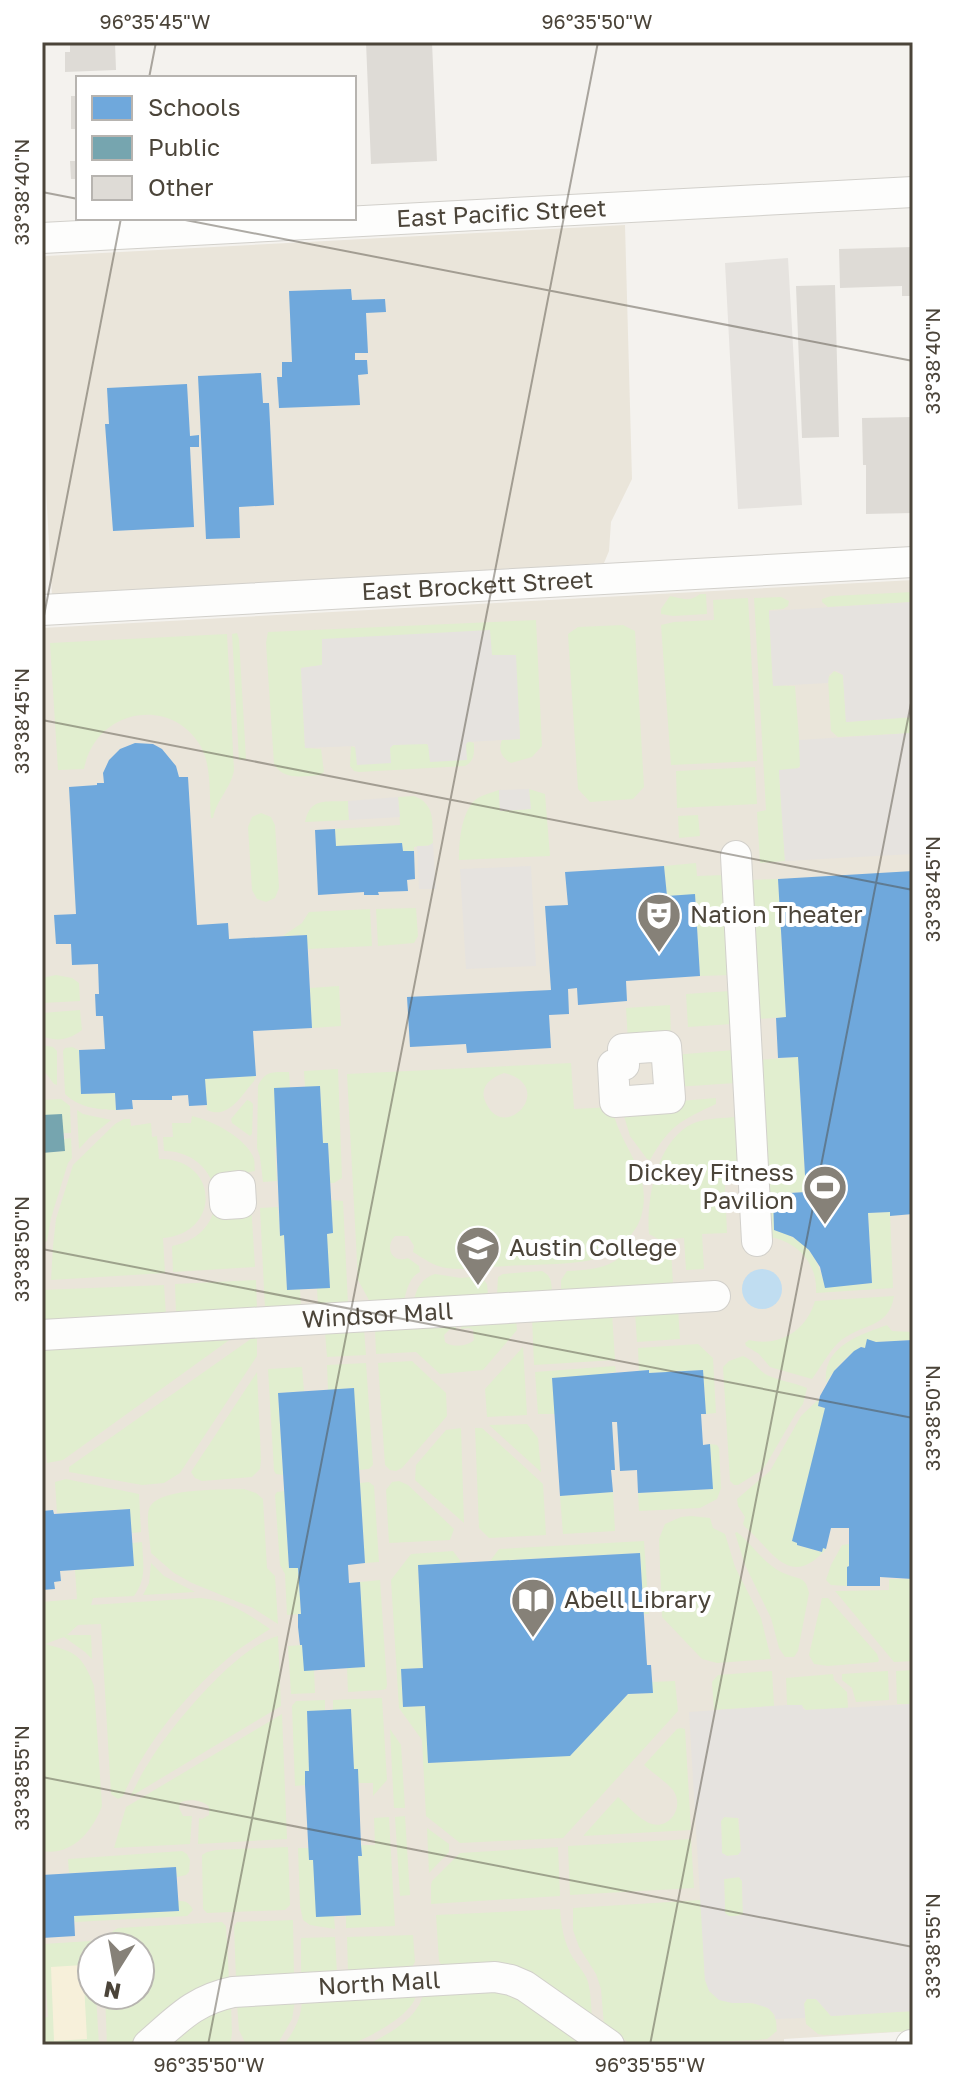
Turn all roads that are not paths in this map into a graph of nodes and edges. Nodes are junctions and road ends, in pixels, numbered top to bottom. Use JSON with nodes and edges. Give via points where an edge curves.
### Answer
{"nodes":[{"id":1,"x":913,"y":192,"type":"edge"},
{"id":2,"x":42,"y":238,"type":"edge"},
{"id":3,"x":913,"y":562,"type":"edge"},
{"id":4,"x":42,"y":610,"type":"edge"},
{"id":5,"x":736,"y":856,"type":"dead end"},
{"id":6,"x":757,"y":1241,"type":"dead end"},
{"id":7,"x":715,"y":1296,"type":"dead end"},
{"id":8,"x":42,"y":1335,"type":"edge"},
{"id":9,"x":148,"y":2045,"type":"edge"},
{"id":10,"x":609,"y":2045,"type":"edge"}],
"edges":[{"from":1,"to":2,"type":"street","name":"East Pacific Street"},
{"from":3,"to":4,"type":"street","name":"East Brockett Street"},
{"from":5,"to":6,"type":"street"},
{"from":7,"to":8,"type":"street","name":"Windsor Mall"},
{"from":9,"to":10,"type":"street","name":"North Mall","via":[[190,2008],[233,1992],[495,1977],[525,1986]]}]}
